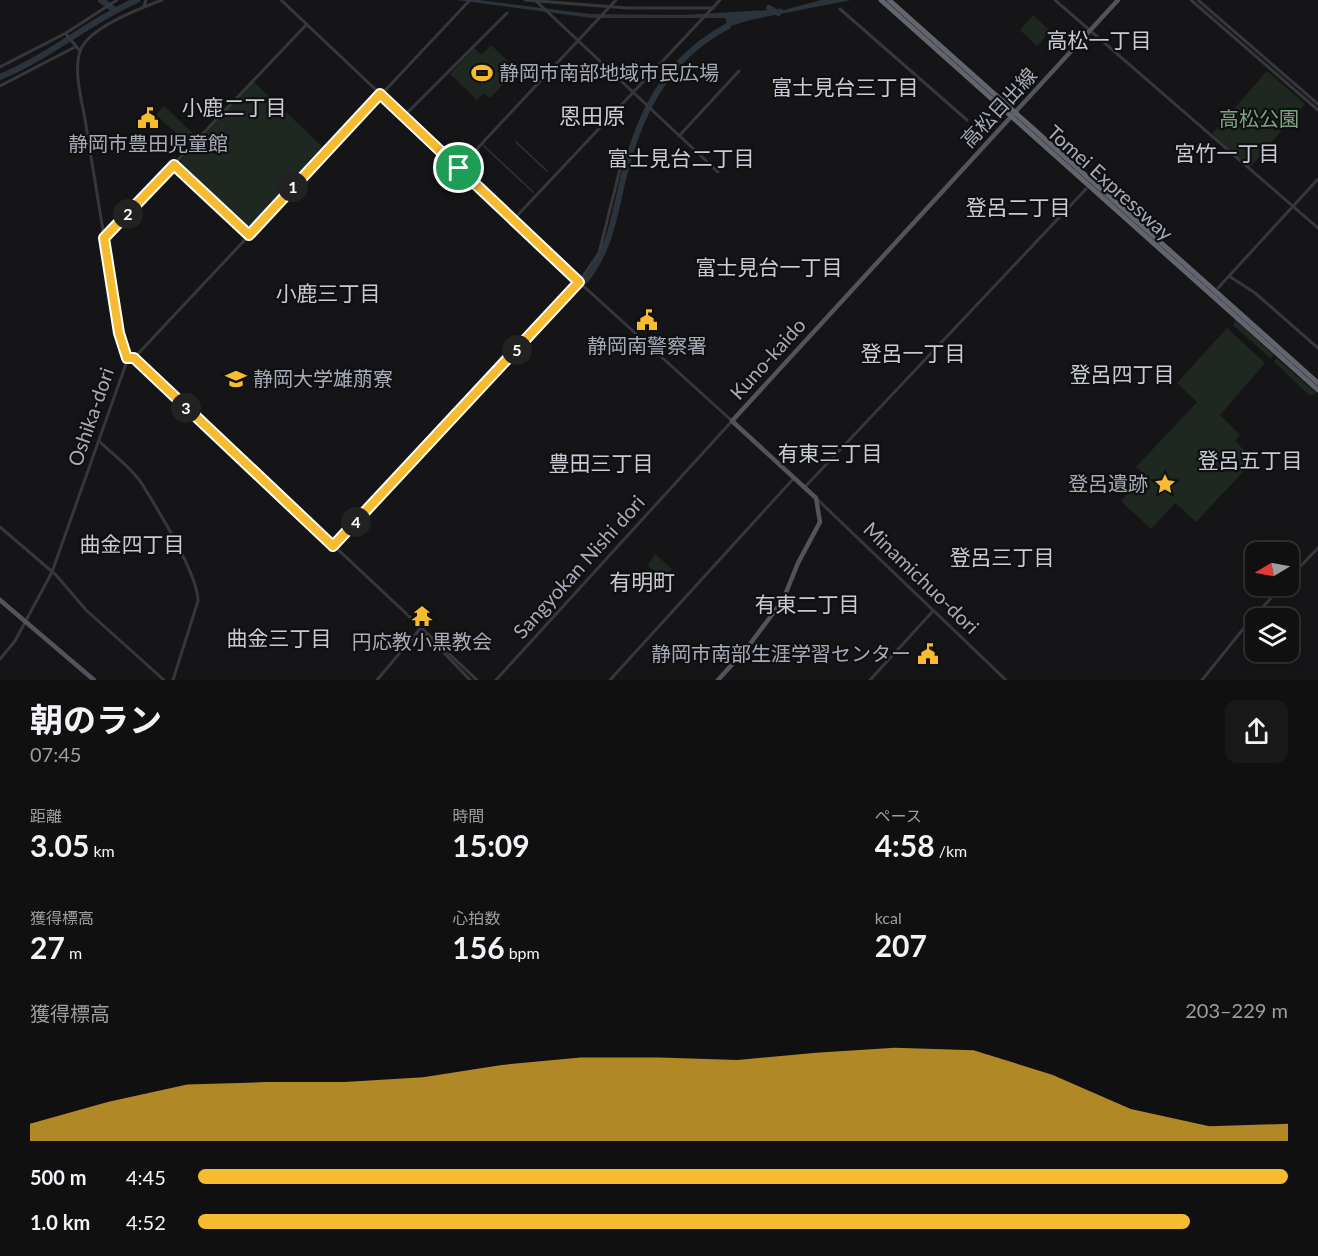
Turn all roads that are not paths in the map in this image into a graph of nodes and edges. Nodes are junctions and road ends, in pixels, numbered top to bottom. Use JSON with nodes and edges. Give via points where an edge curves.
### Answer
{"nodes":[{"id":1,"x":117,"y":0,"type":"edge"},
{"id":2,"x":146,"y":0,"type":"edge"},
{"id":3,"x":162,"y":0,"type":"edge"},
{"id":4,"x":281,"y":0,"type":"edge"},
{"id":5,"x":470,"y":0,"type":"edge"},
{"id":6,"x":525,"y":0,"type":"edge"},
{"id":7,"x":616,"y":0,"type":"edge"},
{"id":8,"x":720,"y":0,"type":"edge"},
{"id":9,"x":1055,"y":0,"type":"edge"},
{"id":10,"x":1118,"y":0,"type":"edge"},
{"id":11,"x":1191,"y":0,"type":"edge"},
{"id":12,"x":1198,"y":0,"type":"edge"},
{"id":13,"x":886,"y":1,"type":"edge"},
{"id":14,"x":536,"y":2,"type":"edge"},
{"id":15,"x":144,"y":6,"type":"junction"},
{"id":16,"x":609,"y":7,"type":"junction"},
{"id":17,"x":712,"y":9,"type":"junction"},
{"id":18,"x":840,"y":9,"type":"dead end"},
{"id":19,"x":507,"y":14,"type":"dead end"},
{"id":20,"x":909,"y":22,"type":"junction"},
{"id":21,"x":307,"y":24,"type":"junction"},
{"id":22,"x":1091,"y":31,"type":"junction"},
{"id":23,"x":66,"y":33,"type":"junction"},
{"id":24,"x":578,"y":42,"type":"junction"},
{"id":25,"x":74,"y":46,"type":"junction"},
{"id":26,"x":80,"y":51,"type":"junction"},
{"id":27,"x":0,"y":67,"type":"edge"},
{"id":28,"x":739,"y":71,"type":"dead end"},
{"id":29,"x":0,"y":86,"type":"edge"},
{"id":30,"x":633,"y":93,"type":"junction"},
{"id":31,"x":380,"y":94,"type":"junction"},
{"id":32,"x":1318,"y":104,"type":"edge"},
{"id":33,"x":1318,"y":110,"type":"edge"},
{"id":34,"x":404,"y":116,"type":"junction"},
{"id":35,"x":967,"y":120,"type":"dead end"},
{"id":36,"x":679,"y":136,"type":"junction"},
{"id":37,"x":174,"y":165,"type":"junction"},
{"id":38,"x":621,"y":165,"type":"dead end"},
{"id":39,"x":459,"y":168,"type":"junction"},
{"id":40,"x":1103,"y":170,"type":"dead end"},
{"id":41,"x":718,"y":171,"type":"dead end"},
{"id":42,"x":1318,"y":178,"type":"edge"},
{"id":43,"x":1095,"y":179,"type":"dead end"},
{"id":44,"x":950,"y":182,"type":"joint"},
{"id":45,"x":1086,"y":189,"type":"dead end"},
{"id":46,"x":1293,"y":207,"type":"junction"},
{"id":47,"x":514,"y":219,"type":"junction"},
{"id":48,"x":1318,"y":228,"type":"edge"},
{"id":49,"x":249,"y":235,"type":"junction"},
{"id":50,"x":104,"y":238,"type":"junction"},
{"id":51,"x":1229,"y":276,"type":"junction"},
{"id":52,"x":579,"y":282,"type":"junction"},
{"id":53,"x":1218,"y":293,"type":"junction"},
{"id":54,"x":1318,"y":348,"type":"edge"},
{"id":55,"x":1282,"y":353,"type":"junction"},
{"id":56,"x":127,"y":358,"type":"junction"},
{"id":57,"x":134,"y":358,"type":"junction"},
{"id":58,"x":1318,"y":383,"type":"edge"},
{"id":59,"x":1318,"y":390,"type":"edge"},
{"id":60,"x":732,"y":421,"type":"junction"},
{"id":61,"x":99,"y":441,"type":"junction"},
{"id":62,"x":794,"y":478,"type":"junction"},
{"id":63,"x":804,"y":488,"type":"junction"},
{"id":64,"x":816,"y":498,"type":"junction"},
{"id":65,"x":0,"y":527,"type":"edge"},
{"id":66,"x":333,"y":546,"type":"junction"},
{"id":67,"x":1318,"y":548,"type":"edge"},
{"id":68,"x":1299,"y":568,"type":"edge"},
{"id":69,"x":52,"y":572,"type":"junction"},
{"id":70,"x":1273,"y":596,"type":"edge"},
{"id":71,"x":0,"y":600,"type":"edge"},
{"id":72,"x":933,"y":611,"type":"junction"},
{"id":73,"x":26,"y":622,"type":"junction"},
{"id":74,"x":422,"y":631,"type":"junction"},
{"id":75,"x":449,"y":656,"type":"junction"},
{"id":76,"x":0,"y":659,"type":"edge"},
{"id":77,"x":1004,"y":679,"type":"edge"},
{"id":78,"x":94,"y":680,"type":"edge"},
{"id":79,"x":164,"y":680,"type":"edge"},
{"id":80,"x":173,"y":680,"type":"edge"},
{"id":81,"x":377,"y":680,"type":"edge"},
{"id":82,"x":470,"y":680,"type":"edge"},
{"id":83,"x":477,"y":680,"type":"edge"},
{"id":84,"x":496,"y":680,"type":"edge"},
{"id":85,"x":610,"y":680,"type":"edge"},
{"id":86,"x":718,"y":680,"type":"edge"},
{"id":87,"x":870,"y":680,"type":"edge"},
{"id":88,"x":1202,"y":680,"type":"edge"}],
"edges":[{"from":1,"to":23,"type":"street"},
{"from":2,"to":15,"type":"street"},
{"from":3,"to":15,"type":"street"},
{"from":4,"to":21,"type":"street"},
{"from":5,"to":31,"type":"street"},
{"from":6,"to":14,"type":"street"},
{"from":7,"to":16,"type":"street"},
{"from":8,"to":17,"type":"street"},
{"from":9,"to":22,"type":"street"},
{"from":10,"to":22,"type":"main road","name":"高松日出線"},
{"from":11,"to":33,"type":"street"},
{"from":12,"to":32,"type":"street"},
{"from":13,"to":20,"type":"highway","name":"Tomei Expressway"},
{"from":13,"to":20,"type":"highway"},
{"from":14,"to":16,"type":"street"},
{"from":14,"to":24,"type":"street"},
{"from":15,"to":26,"type":"street","via":[[97,33]]},
{"from":16,"to":17,"type":"street"},
{"from":16,"to":24,"type":"street"},
{"from":17,"to":30,"type":"street"},
{"from":18,"to":35,"type":"street"},
{"from":19,"to":34,"type":"street"},
{"from":20,"to":53,"type":"highway","name":"Tomei Expressway"},
{"from":21,"to":31,"type":"street"},
{"from":21,"to":37,"type":"street"},
{"from":22,"to":44,"type":"main road","name":"高松日出線"},
{"from":22,"to":46,"type":"street"},
{"from":23,"to":25,"type":"street"},
{"from":23,"to":27,"type":"street"},
{"from":24,"to":30,"type":"street"},
{"from":24,"to":39,"type":"street"},
{"from":25,"to":26,"type":"street"},
{"from":25,"to":29,"type":"street"},
{"from":26,"to":50,"type":"street","name":"Oshika-dori","via":[[78,71]]},
{"from":28,"to":36,"type":"street"},
{"from":30,"to":36,"type":"street"},
{"from":30,"to":47,"type":"street"},
{"from":31,"to":34,"type":"street"},
{"from":31,"to":49,"type":"street"},
{"from":34,"to":39,"type":"street"},
{"from":36,"to":41,"type":"street"},
{"from":37,"to":49,"type":"street"},
{"from":37,"to":50,"type":"street"},
{"from":38,"to":52,"type":"street","via":[[599,253]]},
{"from":39,"to":47,"type":"street"},
{"from":40,"to":43,"type":"street"},
{"from":42,"to":46,"type":"street"},
{"from":44,"to":60,"type":"main road","name":"Kuno-kaido"},
{"from":45,"to":63,"type":"street"},
{"from":46,"to":48,"type":"street"},
{"from":46,"to":51,"type":"street"},
{"from":47,"to":52,"type":"street"},
{"from":49,"to":57,"type":"street"},
{"from":50,"to":56,"type":"street","name":"Oshika-dori","via":[[119,333]]},
{"from":51,"to":53,"type":"street"},
{"from":51,"to":54,"type":"street","via":[[1255,293]]},
{"from":52,"to":60,"type":"street"},
{"from":52,"to":66,"type":"street"},
{"from":53,"to":55,"type":"highway","name":"Tomei Expressway"},
{"from":55,"to":58,"type":"highway","name":"Tomei Expressway"},
{"from":55,"to":59,"type":"highway","name":"Tomei Expressway"},
{"from":56,"to":57,"type":"street"},
{"from":56,"to":61,"type":"street","name":"Oshika-dori"},
{"from":57,"to":66,"type":"street"},
{"from":60,"to":62,"type":"main road","name":"Kuno-kaido"},
{"from":60,"to":84,"type":"street","name":"Sangyokan Nishi dori"},
{"from":61,"to":69,"type":"street","name":"Oshika-dori"},
{"from":61,"to":80,"type":"street","via":[[142,484],[172,535],[196,589],[198,601]]},
{"from":62,"to":63,"type":"main road","name":"Kuno-kaido"},
{"from":62,"to":85,"type":"street"},
{"from":63,"to":64,"type":"main road","name":"Kuno-kaido"},
{"from":64,"to":72,"type":"street","name":"Minamichuo-dori"},
{"from":64,"to":86,"type":"main road","via":[[819,526],[783,600]]},
{"from":65,"to":69,"type":"street"},
{"from":66,"to":74,"type":"street"},
{"from":67,"to":68,"type":"street"},
{"from":69,"to":73,"type":"street","name":"Oshika-dori"},
{"from":69,"to":79,"type":"street","via":[[86,610]]},
{"from":70,"to":88,"type":"street"},
{"from":71,"to":73,"type":"main road"},
{"from":72,"to":77,"type":"street","name":"Minamichuo-dori"},
{"from":72,"to":87,"type":"street"},
{"from":73,"to":76,"type":"street","name":"Oshika-dori"},
{"from":73,"to":78,"type":"main road"},
{"from":74,"to":75,"type":"street"},
{"from":74,"to":81,"type":"street"},
{"from":75,"to":82,"type":"street"},
{"from":75,"to":83,"type":"street"}]}
